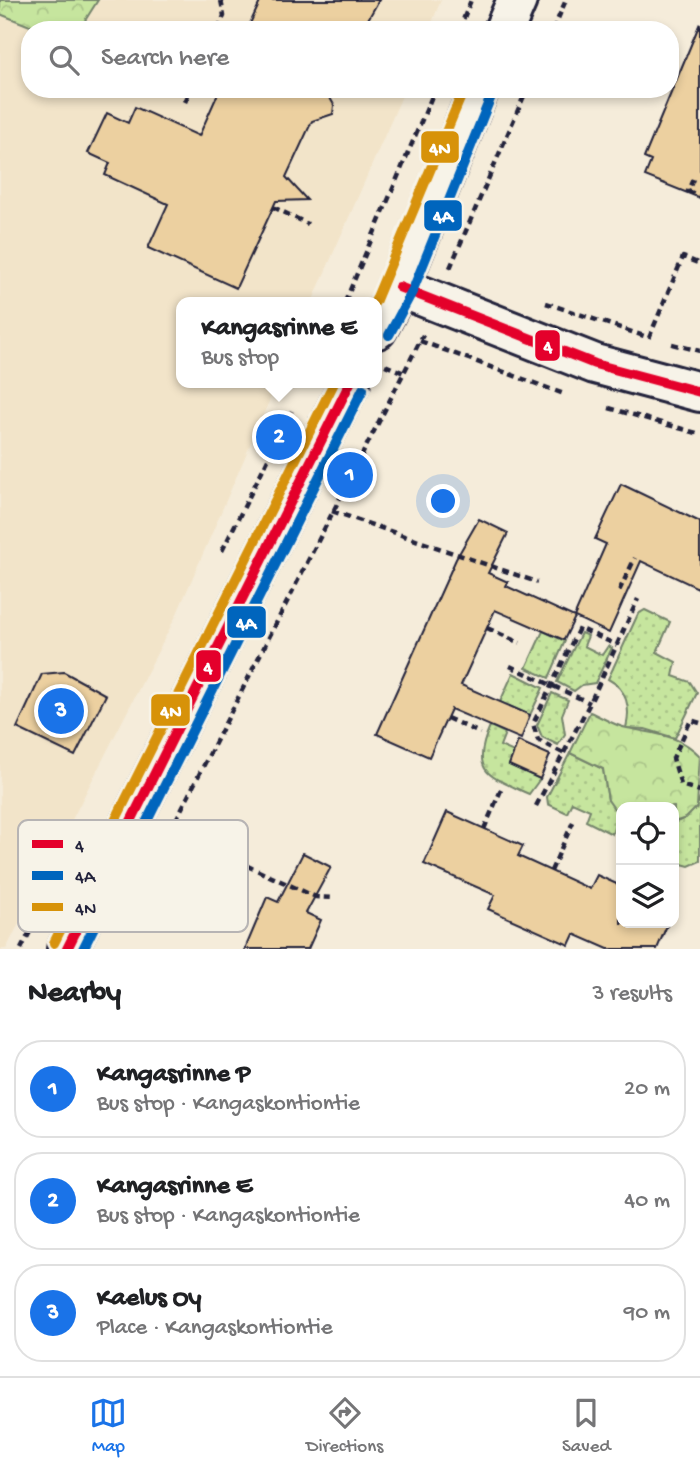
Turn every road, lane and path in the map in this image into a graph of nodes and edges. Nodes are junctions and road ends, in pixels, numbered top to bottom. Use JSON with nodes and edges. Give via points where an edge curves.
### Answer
{"nodes":[{"id":1,"x":221,"y":0,"type":"edge"},
{"id":2,"x":471,"y":0,"type":"edge"},
{"id":3,"x":517,"y":0,"type":"edge"},
{"id":4,"x":566,"y":0,"type":"edge"},
{"id":5,"x":222,"y":21,"type":"edge"},
{"id":6,"x":463,"y":21,"type":"edge"},
{"id":7,"x":508,"y":21,"type":"edge"},
{"id":8,"x":557,"y":21,"type":"edge"},
{"id":9,"x":187,"y":98,"type":"edge"},
{"id":10,"x":431,"y":98,"type":"edge"},
{"id":11,"x":475,"y":98,"type":"edge"},
{"id":12,"x":185,"y":102,"type":"dead end"},
{"id":13,"x":693,"y":179,"type":"dead end"},
{"id":14,"x":700,"y":196,"type":"edge"},
{"id":15,"x":273,"y":207,"type":"dead end"},
{"id":16,"x":308,"y":224,"type":"dead end"},
{"id":17,"x":700,"y":264,"type":"edge"},
{"id":18,"x":449,"y":270,"type":"dead end"},
{"id":19,"x":461,"y":274,"type":"dead end"},
{"id":20,"x":399,"y":287,"type":"junction"},
{"id":21,"x":347,"y":297,"type":"edge"},
{"id":22,"x":536,"y":299,"type":"dead end"},
{"id":23,"x":382,"y":320,"type":"edge"},
{"id":24,"x":649,"y":338,"type":"junction"},
{"id":25,"x":700,"y":351,"type":"edge"},
{"id":26,"x":382,"y":363,"type":"edge"},
{"id":27,"x":404,"y":373,"type":"dead end"},
{"id":28,"x":347,"y":388,"type":"edge"},
{"id":29,"x":700,"y":392,"type":"edge"},
{"id":30,"x":332,"y":511,"type":"dead end"},
{"id":31,"x":635,"y":558,"type":"dead end"},
{"id":32,"x":537,"y":582,"type":"dead end"},
{"id":33,"x":619,"y":591,"type":"dead end"},
{"id":34,"x":638,"y":599,"type":"dead end"},
{"id":35,"x":487,"y":628,"type":"dead end"},
{"id":36,"x":520,"y":643,"type":"dead end"},
{"id":37,"x":617,"y":645,"type":"junction"},
{"id":38,"x":510,"y":666,"type":"dead end"},
{"id":39,"x":551,"y":685,"type":"junction"},
{"id":40,"x":590,"y":703,"type":"junction"},
{"id":41,"x":447,"y":718,"type":"dead end"},
{"id":42,"x":700,"y":723,"type":"edge"},
{"id":43,"x":480,"y":733,"type":"dead end"},
{"id":44,"x":563,"y":752,"type":"junction"},
{"id":45,"x":501,"y":790,"type":"dead end"},
{"id":46,"x":700,"y":791,"type":"edge"},
{"id":47,"x":536,"y":806,"type":"dead end"},
{"id":48,"x":131,"y":820,"type":"edge"},
{"id":49,"x":573,"y":822,"type":"dead end"},
{"id":50,"x":484,"y":829,"type":"dead end"},
{"id":51,"x":248,"y":866,"type":"edge"},
{"id":52,"x":551,"y":871,"type":"dead end"},
{"id":53,"x":334,"y":898,"type":"dead end"},
{"id":54,"x":75,"y":932,"type":"edge"},
{"id":55,"x":66,"y":949,"type":"edge"}],
"edges":[{"from":1,"to":5,"type":"path"},
{"from":2,"to":6,"type":"path"},
{"from":3,"to":7,"type":"street"},
{"from":4,"to":8,"type":"path"},
{"from":9,"to":12,"type":"path"},
{"from":10,"to":21,"type":"path"},
{"from":11,"to":20,"type":"street"},
{"from":13,"to":14,"type":"path","via":[[688,191]]},
{"from":15,"to":16,"type":"path"},
{"from":17,"to":24,"type":"path","via":[[683,257]]},
{"from":18,"to":19,"type":"path"},
{"from":20,"to":23,"type":"street"},
{"from":20,"to":29,"type":"street","via":[[595,364]]},
{"from":22,"to":24,"type":"path"},
{"from":24,"to":25,"type":"path"},
{"from":26,"to":27,"type":"path"},
{"from":28,"to":48,"type":"street"},
{"from":30,"to":32,"type":"path"},
{"from":31,"to":33,"type":"path"},
{"from":34,"to":37,"type":"path"},
{"from":35,"to":36,"type":"path"},
{"from":37,"to":39,"type":"path","via":[[579,628]]},
{"from":37,"to":40,"type":"path"},
{"from":38,"to":39,"type":"path"},
{"from":39,"to":40,"type":"path"},
{"from":39,"to":44,"type":"path","via":[[533,724],[538,740]]},
{"from":40,"to":44,"type":"path"},
{"from":41,"to":43,"type":"path"},
{"from":42,"to":46,"type":"path","via":[[691,720],[673,758],[681,785]]},
{"from":44,"to":47,"type":"path"},
{"from":45,"to":50,"type":"path"},
{"from":49,"to":52,"type":"path"},
{"from":51,"to":53,"type":"path","via":[[316,897]]},
{"from":54,"to":55,"type":"street"}]}
